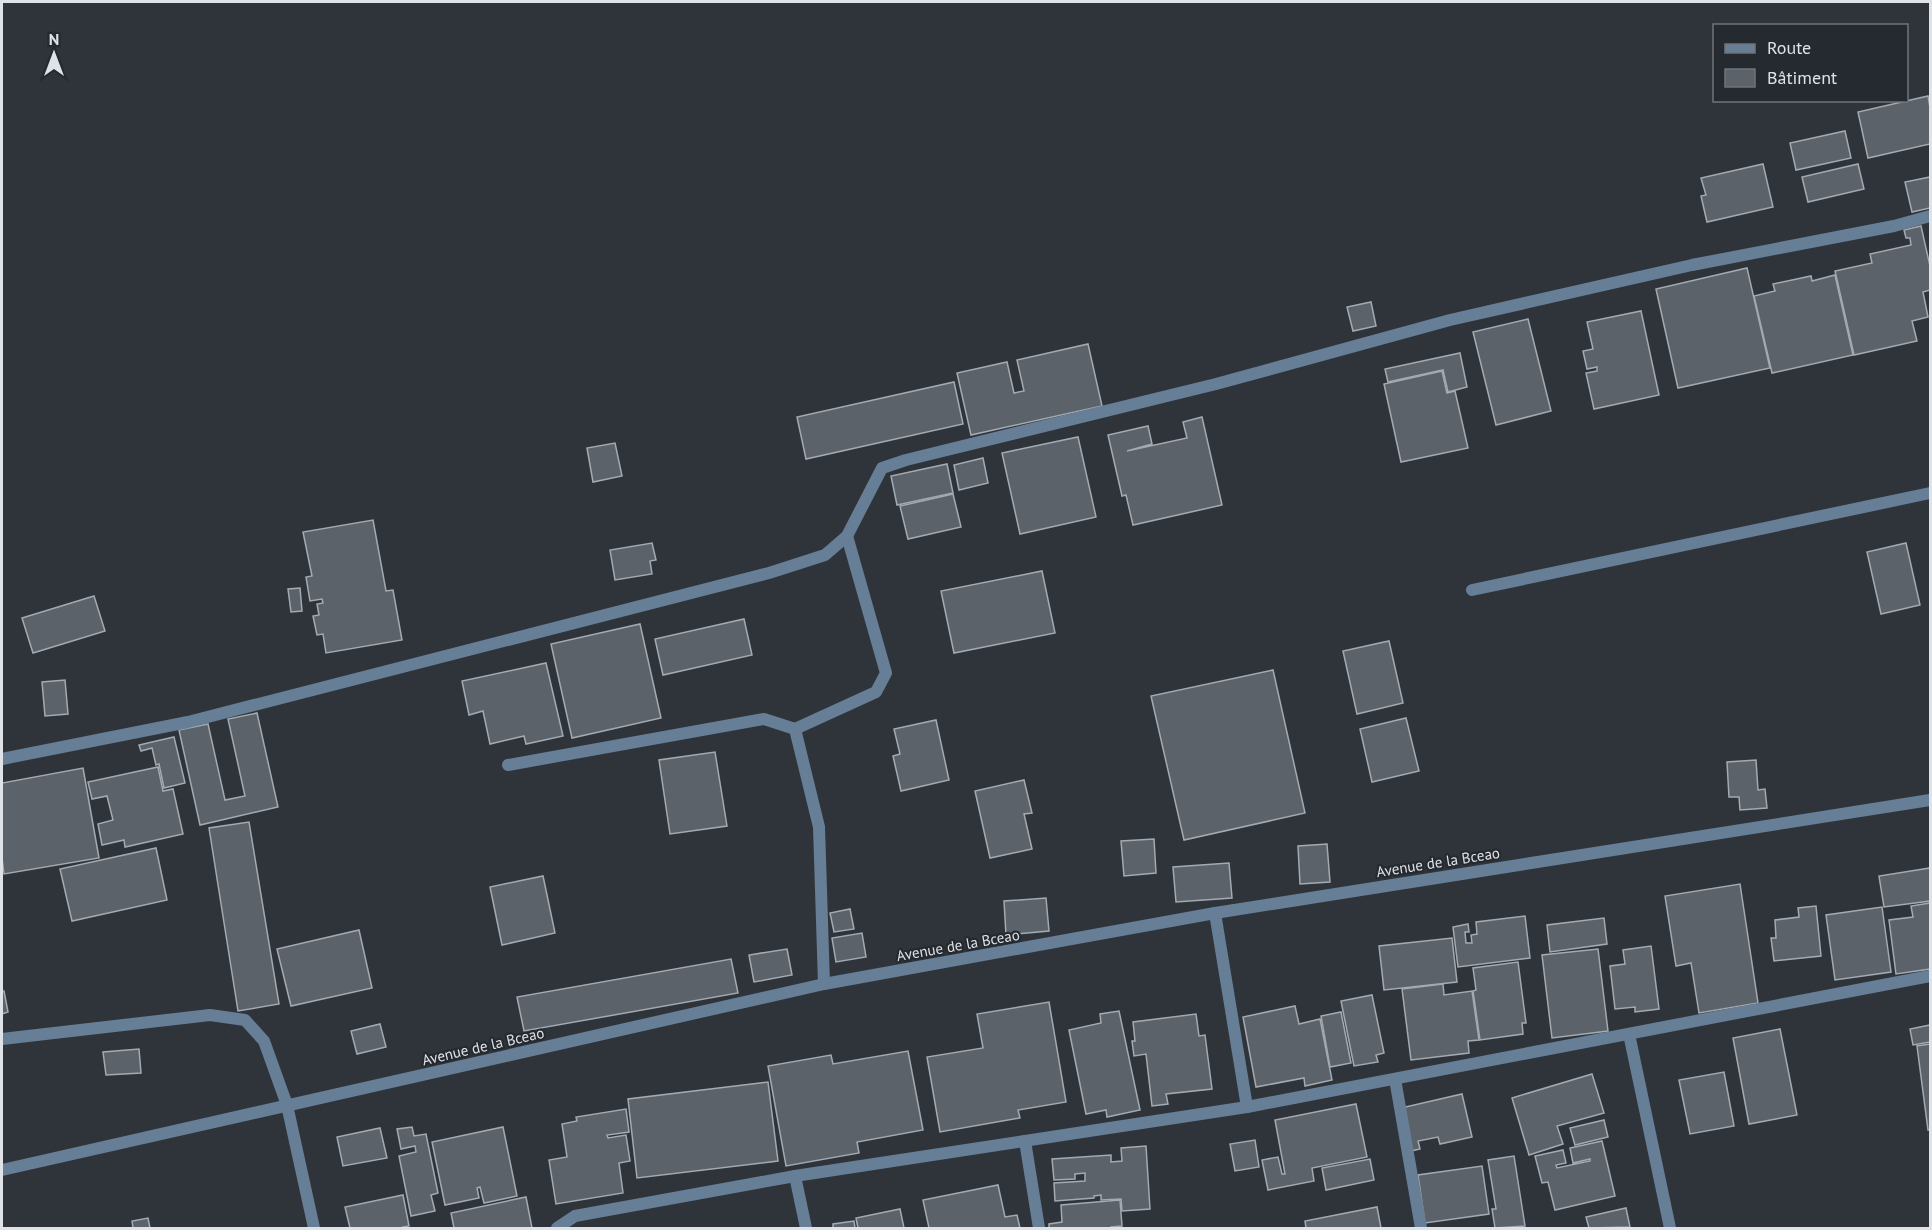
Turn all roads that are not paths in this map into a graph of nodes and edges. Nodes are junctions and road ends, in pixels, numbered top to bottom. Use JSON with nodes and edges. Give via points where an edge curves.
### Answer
{"nodes":[{"id":1,"x":1930,"y":216,"type":"edge"},
{"id":2,"x":1930,"y":493,"type":"edge"},
{"id":3,"x":847,"y":536,"type":"junction"},
{"id":4,"x":1472,"y":590,"type":"dead end"},
{"id":5,"x":795,"y":729,"type":"junction"},
{"id":6,"x":2,"y":759,"type":"edge"},
{"id":7,"x":508,"y":765,"type":"dead end"},
{"id":8,"x":1930,"y":800,"type":"edge"},
{"id":9,"x":1215,"y":913,"type":"junction"},
{"id":10,"x":1930,"y":976,"type":"edge"},
{"id":11,"x":824,"y":984,"type":"junction"},
{"id":12,"x":1629,"y":1034,"type":"junction"},
{"id":13,"x":2,"y":1039,"type":"edge"},
{"id":14,"x":1395,"y":1079,"type":"junction"},
{"id":15,"x":287,"y":1105,"type":"junction"},
{"id":16,"x":1247,"y":1107,"type":"junction"},
{"id":17,"x":1025,"y":1141,"type":"junction"},
{"id":18,"x":2,"y":1170,"type":"edge"},
{"id":19,"x":795,"y":1176,"type":"junction"},
{"id":20,"x":314,"y":1228,"type":"edge"},
{"id":21,"x":557,"y":1228,"type":"edge"},
{"id":22,"x":806,"y":1228,"type":"edge"},
{"id":23,"x":1039,"y":1228,"type":"edge"},
{"id":24,"x":1421,"y":1228,"type":"edge"},
{"id":25,"x":1670,"y":1228,"type":"edge"}],
"edges":[{"from":1,"to":3,"type":"street","via":[[1450,320],[1216,384],[906,460],[882,468]]},
{"from":2,"to":4,"type":"street"},
{"from":3,"to":5,"type":"street","via":[[886,673],[876,692]]},
{"from":3,"to":6,"type":"street","via":[[825,555],[769,573],[188,722]]},
{"from":5,"to":7,"type":"street","via":[[764,719]]},
{"from":5,"to":11,"type":"street","via":[[819,827]]},
{"from":8,"to":9,"type":"street","name":"Avenue de la Bceao"},
{"from":9,"to":11,"type":"street","name":"Avenue de la Bceao"},
{"from":9,"to":16,"type":"street"},
{"from":10,"to":12,"type":"street"},
{"from":11,"to":15,"type":"street","name":"Avenue de la Bceao"},
{"from":12,"to":14,"type":"street"},
{"from":12,"to":25,"type":"street"},
{"from":13,"to":15,"type":"street","via":[[210,1015],[245,1020],[264,1041]]},
{"from":14,"to":16,"type":"street"},
{"from":14,"to":24,"type":"street"},
{"from":15,"to":18,"type":"street","name":"Avenue de la Bceao"},
{"from":15,"to":20,"type":"street"},
{"from":16,"to":17,"type":"street"},
{"from":17,"to":19,"type":"street"},
{"from":17,"to":23,"type":"street"},
{"from":19,"to":21,"type":"street","via":[[575,1216]]},
{"from":19,"to":22,"type":"street"}]}
